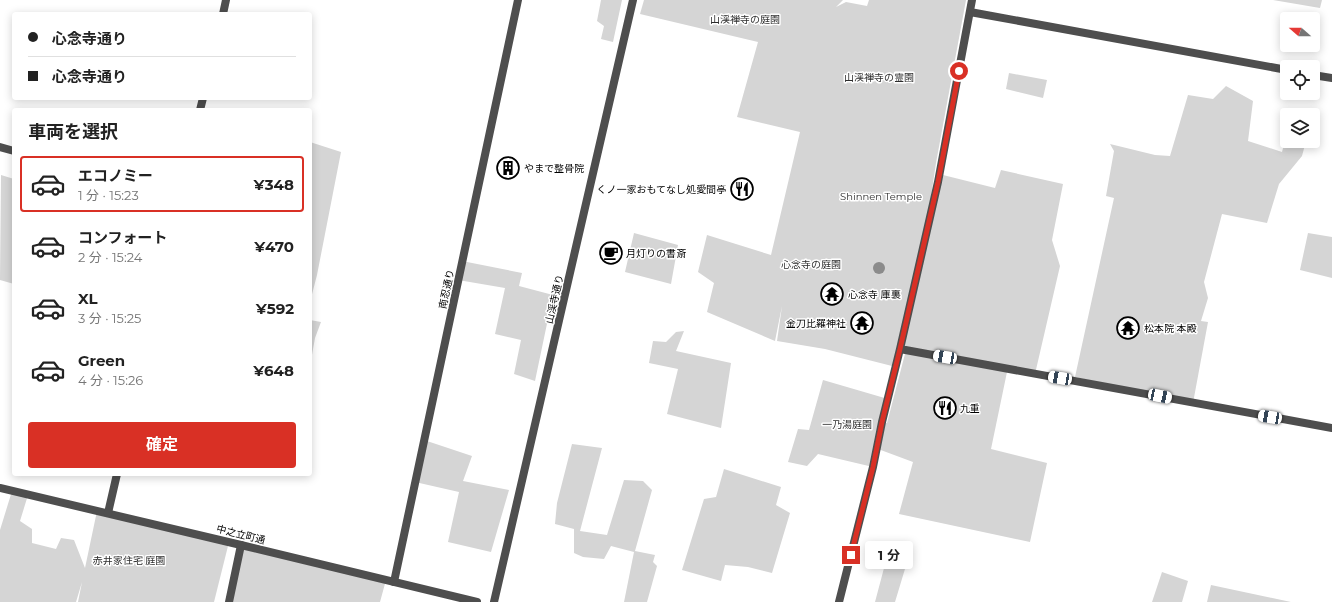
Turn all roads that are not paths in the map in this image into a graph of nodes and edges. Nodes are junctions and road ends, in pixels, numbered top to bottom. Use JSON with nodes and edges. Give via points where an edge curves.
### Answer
{"nodes":[{"id":1,"x":226,"y":0,"type":"edge"},
{"id":2,"x":518,"y":0,"type":"edge"},
{"id":3,"x":633,"y":0,"type":"edge"},
{"id":4,"x":972,"y":0,"type":"edge"},
{"id":5,"x":223,"y":12,"type":"edge"},
{"id":6,"x":970,"y":12,"type":"junction"},
{"id":7,"x":1280,"y":69,"type":"edge"},
{"id":8,"x":1320,"y":76,"type":"edge"},
{"id":9,"x":1332,"y":78,"type":"edge"},
{"id":10,"x":0,"y":147,"type":"edge"},
{"id":11,"x":12,"y":150,"type":"edge"},
{"id":12,"x":900,"y":349,"type":"junction"},
{"id":13,"x":1332,"y":428,"type":"edge"},
{"id":14,"x":117,"y":476,"type":"edge"},
{"id":15,"x":0,"y":488,"type":"edge"},
{"id":16,"x":108,"y":513,"type":"junction"},
{"id":17,"x":241,"y":545,"type":"junction"},
{"id":18,"x":394,"y":582,"type":"junction"},
{"id":19,"x":229,"y":602,"type":"edge"},
{"id":20,"x":477,"y":602,"type":"edge"},
{"id":21,"x":494,"y":602,"type":"edge"},
{"id":22,"x":839,"y":602,"type":"edge"}],
"edges":[{"from":1,"to":5,"type":"street"},
{"from":2,"to":18,"type":"street","name":"南忍通り"},
{"from":3,"to":21,"type":"street","name":"山渓寺通り"},
{"from":4,"to":6,"type":"street"},
{"from":6,"to":7,"type":"street"},
{"from":6,"to":12,"type":"street","via":[[938,182]]},
{"from":8,"to":9,"type":"street"},
{"from":10,"to":11,"type":"street"},
{"from":12,"to":13,"type":"street"},
{"from":12,"to":22,"type":"street"},
{"from":14,"to":16,"type":"street"},
{"from":15,"to":16,"type":"street","name":"中之立町通"},
{"from":16,"to":17,"type":"street","name":"中之立町通"},
{"from":17,"to":18,"type":"street","name":"中之立町通"},
{"from":17,"to":19,"type":"street"},
{"from":18,"to":20,"type":"street","name":"中之立町通"}]}
